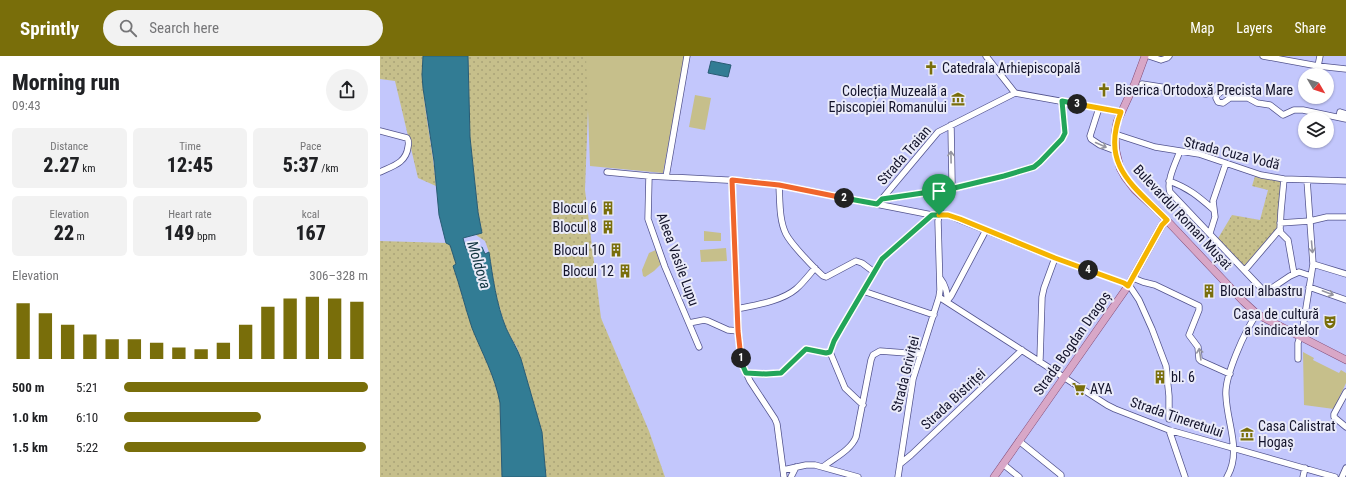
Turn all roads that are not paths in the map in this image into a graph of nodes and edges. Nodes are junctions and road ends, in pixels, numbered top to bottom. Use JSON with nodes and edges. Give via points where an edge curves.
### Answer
{"nodes":[{"id":1,"x":688,"y":56,"type":"edge"},
{"id":2,"x":986,"y":56,"type":"edge"},
{"id":3,"x":1169,"y":56,"type":"edge"},
{"id":4,"x":1263,"y":56,"type":"edge"},
{"id":5,"x":1320,"y":56,"type":"edge"},
{"id":6,"x":1144,"y":57,"type":"edge"},
{"id":7,"x":1318,"y":66,"type":"junction"},
{"id":8,"x":1346,"y":69,"type":"edge"},
{"id":9,"x":1142,"y":84,"type":"dead end"},
{"id":10,"x":1015,"y":93,"type":"junction"},
{"id":11,"x":1206,"y":94,"type":"dead end"},
{"id":12,"x":1230,"y":98,"type":"dead end"},
{"id":13,"x":1062,"y":101,"type":"junction"},
{"id":14,"x":1099,"y":108,"type":"junction"},
{"id":15,"x":1121,"y":112,"type":"junction"},
{"id":16,"x":1346,"y":114,"type":"edge"},
{"id":17,"x":1339,"y":117,"type":"junction"},
{"id":18,"x":1346,"y":119,"type":"edge"},
{"id":19,"x":951,"y":125,"type":"junction"},
{"id":20,"x":380,"y":131,"type":"edge"},
{"id":21,"x":1115,"y":134,"type":"junction"},
{"id":22,"x":1116,"y":151,"type":"junction"},
{"id":23,"x":1180,"y":151,"type":"junction"},
{"id":24,"x":1226,"y":163,"type":"junction"},
{"id":25,"x":380,"y":172,"type":"edge"},
{"id":26,"x":607,"y":172,"type":"dead end"},
{"id":27,"x":649,"y":176,"type":"junction"},
{"id":28,"x":666,"y":177,"type":"junction"},
{"id":29,"x":1284,"y":179,"type":"junction"},
{"id":30,"x":732,"y":180,"type":"junction"},
{"id":31,"x":1307,"y":180,"type":"junction"},
{"id":32,"x":1169,"y":181,"type":"junction"},
{"id":33,"x":1346,"y":181,"type":"edge"},
{"id":34,"x":779,"y":185,"type":"junction"},
{"id":35,"x":950,"y":189,"type":"junction"},
{"id":36,"x":882,"y":199,"type":"junction"},
{"id":37,"x":877,"y":204,"type":"junction"},
{"id":38,"x":1214,"y":210,"type":"junction"},
{"id":39,"x":932,"y":215,"type":"junction"},
{"id":40,"x":939,"y":215,"type":"junction"},
{"id":41,"x":1346,"y":217,"type":"edge"},
{"id":42,"x":1167,"y":220,"type":"junction"},
{"id":43,"x":1310,"y":221,"type":"junction"},
{"id":44,"x":1280,"y":226,"type":"junction"},
{"id":45,"x":986,"y":230,"type":"junction"},
{"id":46,"x":1210,"y":233,"type":"junction"},
{"id":47,"x":1055,"y":258,"type":"junction"},
{"id":48,"x":1313,"y":264,"type":"junction"},
{"id":49,"x":815,"y":268,"type":"junction"},
{"id":50,"x":1245,"y":270,"type":"junction"},
{"id":51,"x":874,"y":272,"type":"junction"},
{"id":52,"x":1294,"y":274,"type":"junction"},
{"id":53,"x":1346,"y":274,"type":"edge"},
{"id":54,"x":1311,"y":276,"type":"junction"},
{"id":55,"x":940,"y":278,"type":"junction"},
{"id":56,"x":1133,"y":278,"type":"junction"},
{"id":57,"x":1128,"y":286,"type":"junction"},
{"id":58,"x":1309,"y":286,"type":"junction"},
{"id":59,"x":863,"y":291,"type":"junction"},
{"id":60,"x":939,"y":297,"type":"junction"},
{"id":61,"x":1346,"y":300,"type":"edge"},
{"id":62,"x":947,"y":301,"type":"junction"},
{"id":63,"x":737,"y":309,"type":"junction"},
{"id":64,"x":1257,"y":314,"type":"junction"},
{"id":65,"x":934,"y":315,"type":"junction"},
{"id":66,"x":689,"y":323,"type":"junction"},
{"id":67,"x":738,"y":331,"type":"junction"},
{"id":68,"x":1300,"y":336,"type":"junction"},
{"id":69,"x":699,"y":347,"type":"dead end"},
{"id":70,"x":1022,"y":350,"type":"junction"},
{"id":71,"x":830,"y":352,"type":"junction"},
{"id":72,"x":920,"y":354,"type":"junction"},
{"id":73,"x":1298,"y":359,"type":"dead end"},
{"id":74,"x":1346,"y":360,"type":"edge"},
{"id":75,"x":1038,"y":361,"type":"junction"},
{"id":76,"x":746,"y":373,"type":"junction"},
{"id":77,"x":1230,"y":374,"type":"junction"},
{"id":78,"x":1064,"y":377,"type":"junction"},
{"id":79,"x":1346,"y":392,"type":"edge"},
{"id":80,"x":862,"y":405,"type":"junction"},
{"id":81,"x":1169,"y":419,"type":"dead end"},
{"id":82,"x":1346,"y":427,"type":"edge"},
{"id":83,"x":1168,"y":430,"type":"junction"},
{"id":84,"x":1019,"y":441,"type":"junction"},
{"id":85,"x":1235,"y":449,"type":"junction"},
{"id":86,"x":900,"y":464,"type":"junction"},
{"id":87,"x":1003,"y":464,"type":"junction"},
{"id":88,"x":796,"y":467,"type":"junction"},
{"id":89,"x":823,"y":467,"type":"junction"},
{"id":90,"x":1304,"y":468,"type":"junction"},
{"id":91,"x":1346,"y":468,"type":"edge"},
{"id":92,"x":783,"y":470,"type":"junction"},
{"id":93,"x":784,"y":477,"type":"edge"},
{"id":94,"x":791,"y":477,"type":"edge"},
{"id":95,"x":858,"y":477,"type":"edge"},
{"id":96,"x":898,"y":477,"type":"edge"},
{"id":97,"x":994,"y":477,"type":"edge"},
{"id":98,"x":1019,"y":477,"type":"edge"},
{"id":99,"x":1061,"y":477,"type":"edge"},
{"id":100,"x":1184,"y":477,"type":"edge"},
{"id":101,"x":1227,"y":477,"type":"edge"},
{"id":102,"x":1303,"y":477,"type":"edge"},
{"id":103,"x":1335,"y":477,"type":"edge"},
{"id":104,"x":1342,"y":477,"type":"edge"}],
"edges":[{"from":1,"to":28,"type":"street"},
{"from":2,"to":10,"type":"street"},
{"from":3,"to":6,"type":"street","via":[[1161,60]]},
{"from":4,"to":7,"type":"street"},
{"from":5,"to":7,"type":"street"},
{"from":6,"to":15,"type":"main road","name":"Bulevardul Roman Mușat"},
{"from":7,"to":8,"type":"street"},
{"from":9,"to":11,"type":"street"},
{"from":10,"to":13,"type":"street"},
{"from":10,"to":19,"type":"street","name":"Strada Traian"},
{"from":12,"to":17,"type":"street","via":[[1248,98],[1257,103],[1270,105],[1282,117],[1294,110]]},
{"from":13,"to":14,"type":"street"},
{"from":13,"to":35,"type":"street","via":[[1065,133],[1034,167]]},
{"from":14,"to":15,"type":"street"},
{"from":14,"to":22,"type":"street","one_way":true,"via":[[1091,139]]},
{"from":15,"to":21,"type":"main road","name":"Bulevardul Roman Mușat"},
{"from":16,"to":17,"type":"street","via":[[1340,112]]},
{"from":17,"to":18,"type":"street"},
{"from":35,"to":19,"type":"street","name":"Strada Griviței","one_way":true},
{"from":19,"to":36,"type":"street","name":"Strada Traian","via":[[938,132]]},
{"from":20,"to":25,"type":"street","via":[[407,138],[409,143],[404,159]]},
{"from":21,"to":22,"type":"main road","name":"Bulevardul Roman Mușat"},
{"from":21,"to":23,"type":"street","name":"Strada Cuza Vodă","via":[[1155,147]]},
{"from":22,"to":42,"type":"main road","name":"Bulevardul Roman Mușat","via":[[1125,177]]},
{"from":23,"to":24,"type":"street","name":"Strada Cuza Vodă"},
{"from":23,"to":32,"type":"street"},
{"from":24,"to":29,"type":"street","name":"Strada Cuza Vodă","via":[[1261,175]]},
{"from":24,"to":38,"type":"street","via":[[1213,202]]},
{"from":26,"to":27,"type":"street"},
{"from":27,"to":28,"type":"street"},
{"from":27,"to":66,"type":"street","name":"Aleea Vasile Lupu","via":[[648,219],[665,268]]},
{"from":28,"to":30,"type":"street"},
{"from":29,"to":31,"type":"street","name":"Strada Cuza Vodă"},
{"from":29,"to":44,"type":"street"},
{"from":30,"to":34,"type":"street"},
{"from":30,"to":63,"type":"street"},
{"from":31,"to":33,"type":"street","name":"Strada Cuza Vodă"},
{"from":31,"to":43,"type":"street"},
{"from":32,"to":38,"type":"street","via":[[1189,189]]},
{"from":32,"to":46,"type":"street","via":[[1170,192]]},
{"from":34,"to":37,"type":"street"},
{"from":34,"to":49,"type":"street","via":[[780,207],[786,234]]},
{"from":35,"to":36,"type":"street"},
{"from":35,"to":40,"type":"street","name":"Strada Griviței"},
{"from":36,"to":37,"type":"street","name":"Strada Traian"},
{"from":37,"to":39,"type":"street"},
{"from":38,"to":46,"type":"street","via":[[1215,217]]},
{"from":39,"to":40,"type":"street"},
{"from":39,"to":51,"type":"street","via":[[888,252]]},
{"from":40,"to":45,"type":"street","via":[[948,215]]},
{"from":40,"to":55,"type":"street","name":"Strada Griviței"},
{"from":41,"to":43,"type":"street","via":[[1327,217]]},
{"from":42,"to":56,"type":"main road","name":"Strada Bogdan Dragoș"},
{"from":42,"to":64,"type":"main road","name":"Bulevardul Roman Mușat"},
{"from":43,"to":44,"type":"street"},
{"from":43,"to":48,"type":"street","one_way":true},
{"from":44,"to":50,"type":"street"},
{"from":44,"to":52,"type":"street","via":[[1281,233],[1288,240]]},
{"from":45,"to":47,"type":"street"},
{"from":45,"to":62,"type":"street"},
{"from":46,"to":50,"type":"street"},
{"from":47,"to":57,"type":"street"},
{"from":47,"to":75,"type":"street","via":[[1042,297]]},
{"from":48,"to":53,"type":"street"},
{"from":48,"to":54,"type":"street"},
{"from":49,"to":51,"type":"street","via":[[826,277],[856,260]]},
{"from":49,"to":63,"type":"street","via":[[791,293],[770,302]]},
{"from":50,"to":52,"type":"street","via":[[1266,291]]},
{"from":51,"to":59,"type":"street"},
{"from":52,"to":54,"type":"street","via":[[1300,272]]},
{"from":54,"to":58,"type":"street"},
{"from":55,"to":60,"type":"street","name":"Strada Griviței"},
{"from":55,"to":62,"type":"street","name":"Strada Griviței","via":[[948,297]]},
{"from":56,"to":57,"type":"main road","name":"Strada Bogdan Dragoș"},
{"from":77,"to":56,"type":"street","one_way":true,"via":[[1204,364],[1199,359],[1198,347],[1189,335],[1199,310],[1198,304],[1156,285]]},
{"from":57,"to":78,"type":"main road","name":"Strada Bogdan Dragoș"},
{"from":57,"to":81,"type":"street","via":[[1139,300],[1166,366]]},
{"from":58,"to":61,"type":"street","one_way":true},
{"from":58,"to":68,"type":"street"},
{"from":59,"to":65,"type":"street"},
{"from":59,"to":71,"type":"street"},
{"from":60,"to":62,"type":"street","name":"Strada Tineretului"},
{"from":60,"to":65,"type":"street","name":"Strada Griviței"},
{"from":62,"to":70,"type":"street","name":"Strada Tineretului"},
{"from":63,"to":67,"type":"street"},
{"from":64,"to":68,"type":"main road","name":"Bulevardul Roman Mușat"},
{"from":64,"to":77,"type":"street","via":[[1245,335]]},
{"from":65,"to":72,"type":"street","name":"Strada Griviței"},
{"from":66,"to":67,"type":"street","via":[[708,321],[728,330]]},
{"from":66,"to":69,"type":"street","name":"Aleea Vasile Lupu"},
{"from":67,"to":76,"type":"street","via":[[742,364]]},
{"from":68,"to":73,"type":"street"},
{"from":68,"to":74,"type":"main road","name":"Bulevardul Roman Mușat"},
{"from":70,"to":75,"type":"street","name":"Strada Tineretului"},
{"from":70,"to":86,"type":"street","name":"Strada Bistriței"},
{"from":71,"to":76,"type":"street","via":[[806,349],[781,373]]},
{"from":71,"to":80,"type":"street","via":[[845,388]]},
{"from":72,"to":80,"type":"street","via":[[880,351],[873,355]]},
{"from":72,"to":86,"type":"street","name":"Strada Griviței","via":[[909,399]]},
{"from":75,"to":78,"type":"street","name":"Strada Tineretului"},
{"from":76,"to":92,"type":"street","via":[[777,424]]},
{"from":77,"to":85,"type":"street","via":[[1226,397]]},
{"from":78,"to":83,"type":"street","name":"Strada Tineretului","via":[[1107,405]]},
{"from":78,"to":84,"type":"main road","name":"Strada Bogdan Dragoș"},
{"from":79,"to":82,"type":"street","via":[[1334,414],[1334,417]]},
{"from":80,"to":89,"type":"street","via":[[855,441]]},
{"from":83,"to":85,"type":"street","name":"Strada Tineretului"},
{"from":83,"to":100,"type":"street"},
{"from":84,"to":87,"type":"main road","name":"Strada Bogdan Dragoș"},
{"from":84,"to":99,"type":"street"},
{"from":85,"to":90,"type":"street","name":"Strada Tineretului"},
{"from":85,"to":101,"type":"street"},
{"from":86,"to":96,"type":"street","name":"Strada Griviței"},
{"from":87,"to":97,"type":"main road","name":"Strada Bogdan Dragoș"},
{"from":87,"to":98,"type":"street"},
{"from":88,"to":89,"type":"street"},
{"from":88,"to":92,"type":"street"},
{"from":88,"to":94,"type":"street"},
{"from":89,"to":95,"type":"street"},
{"from":90,"to":102,"type":"street"},
{"from":90,"to":103,"type":"street","name":"Strada Tineretului"},
{"from":91,"to":104,"type":"street"},
{"from":92,"to":93,"type":"street"}]}
